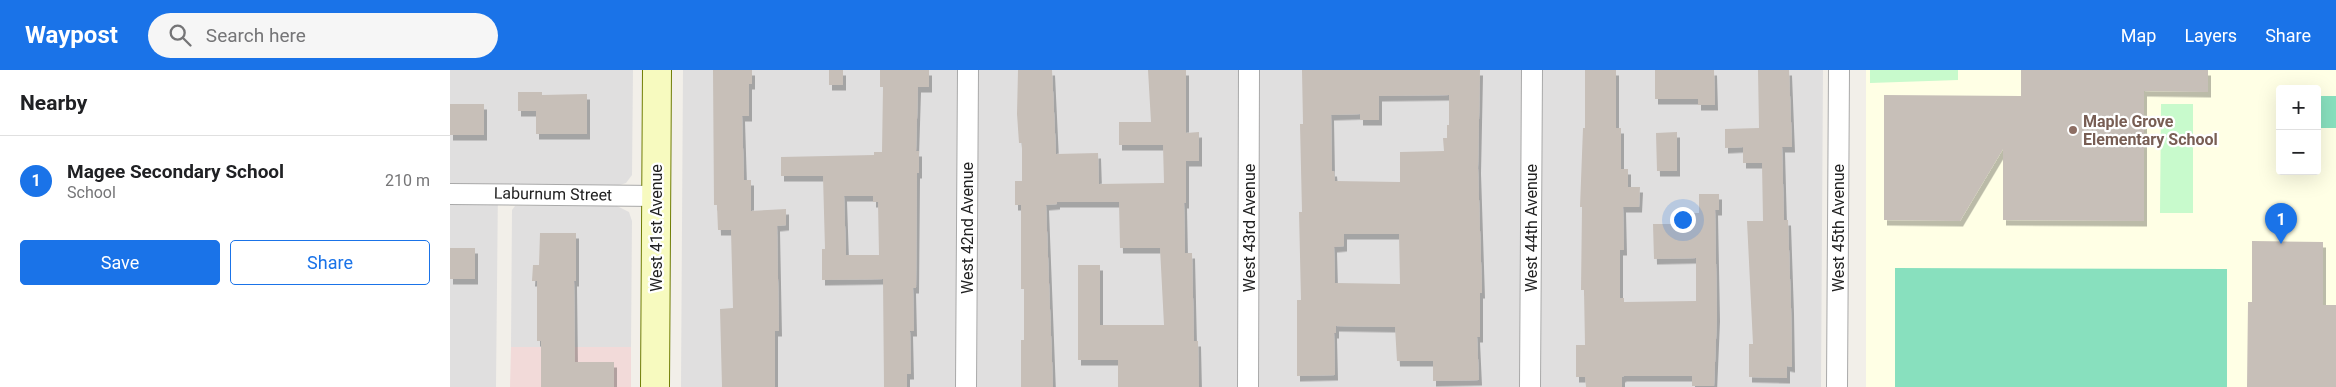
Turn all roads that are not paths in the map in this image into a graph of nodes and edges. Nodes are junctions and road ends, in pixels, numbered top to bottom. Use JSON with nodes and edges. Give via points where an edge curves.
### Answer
{"nodes":[{"id":1,"x":657,"y":70,"type":"edge"},
{"id":2,"x":968,"y":70,"type":"edge"},
{"id":3,"x":1249,"y":70,"type":"edge"},
{"id":4,"x":1532,"y":70,"type":"edge"},
{"id":5,"x":1839,"y":70,"type":"edge"},
{"id":6,"x":450,"y":194,"type":"edge"},
{"id":7,"x":656,"y":196,"type":"junction"},
{"id":8,"x":656,"y":387,"type":"edge"},
{"id":9,"x":966,"y":387,"type":"edge"},
{"id":10,"x":1248,"y":387,"type":"edge"},
{"id":11,"x":1530,"y":387,"type":"edge"},
{"id":12,"x":1837,"y":387,"type":"edge"}],
"edges":[{"from":1,"to":7,"type":"main road","name":"West 41st Avenue"},
{"from":2,"to":9,"type":"street","name":"West 42nd Avenue"},
{"from":3,"to":10,"type":"street","name":"West 43rd Avenue"},
{"from":4,"to":11,"type":"street","name":"West 44th Avenue"},
{"from":5,"to":12,"type":"street","name":"West 45th Avenue"},
{"from":6,"to":7,"type":"street","name":"Laburnum Street"},
{"from":7,"to":8,"type":"main road","name":"West 41st Avenue"}]}
